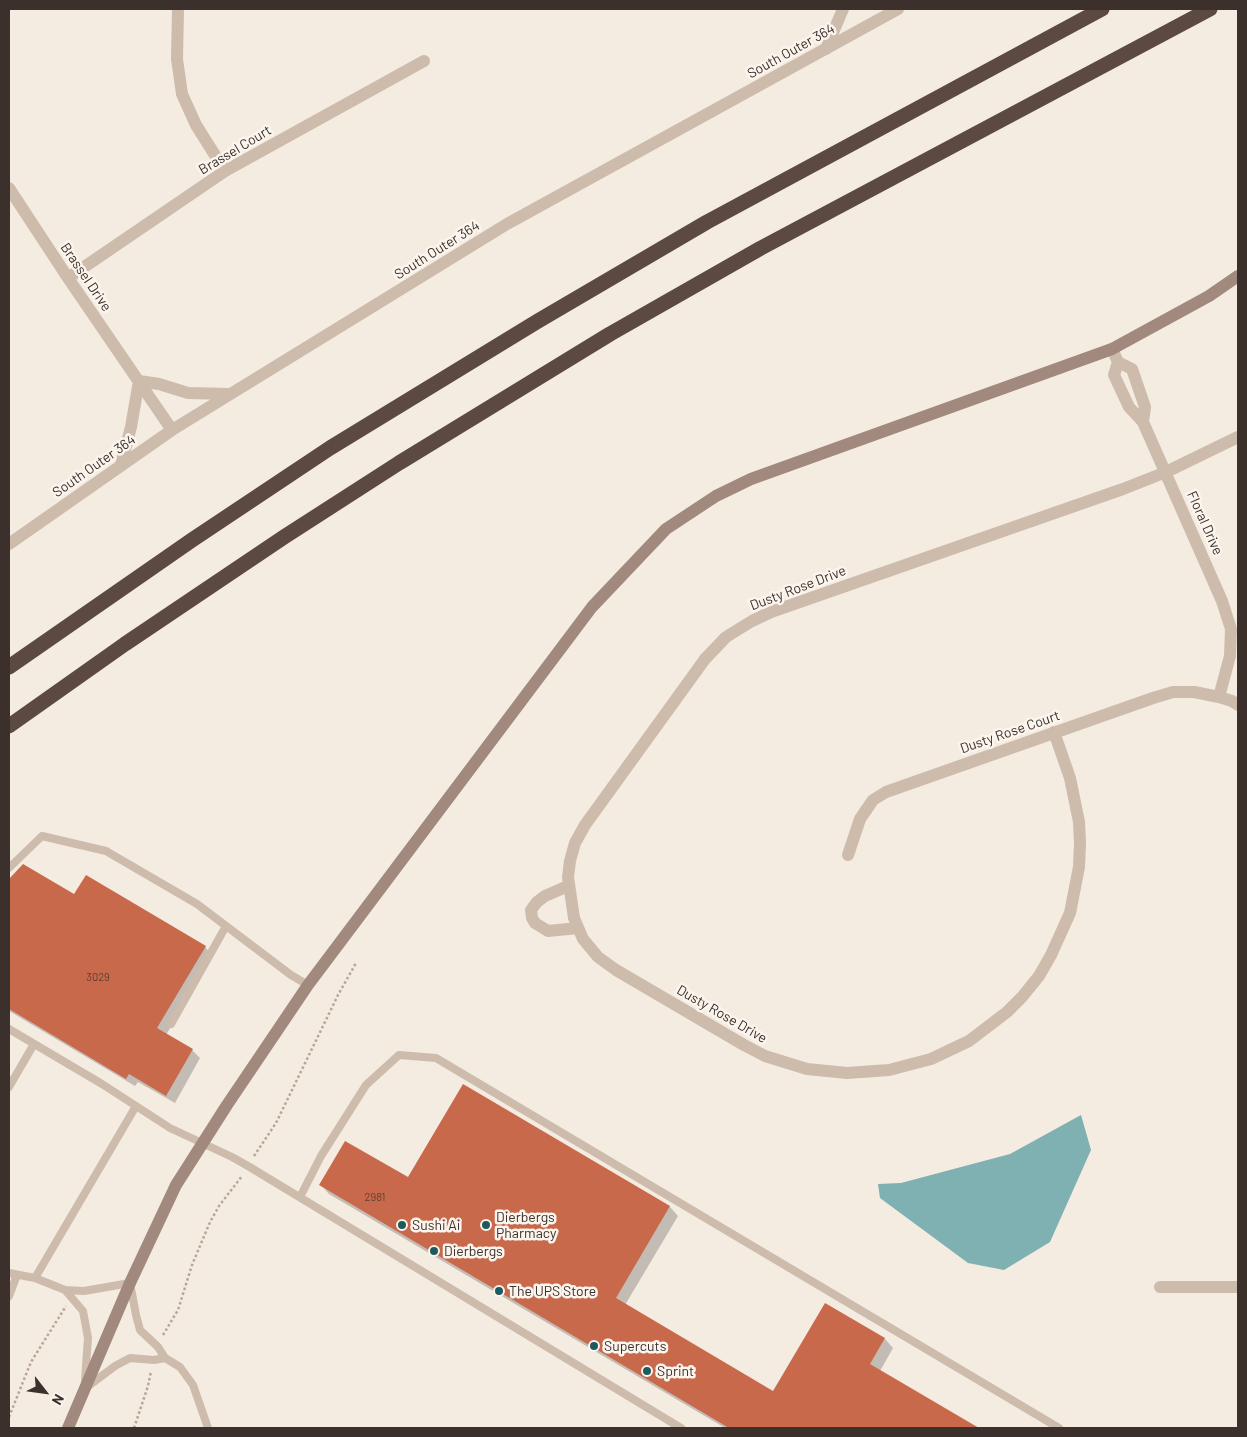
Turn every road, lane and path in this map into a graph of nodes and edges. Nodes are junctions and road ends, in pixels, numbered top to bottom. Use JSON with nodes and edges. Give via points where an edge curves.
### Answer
{"nodes":[{"id":1,"x":178,"y":9,"type":"edge"},
{"id":2,"x":843,"y":9,"type":"edge"},
{"id":3,"x":898,"y":9,"type":"edge"},
{"id":4,"x":1102,"y":9,"type":"edge"},
{"id":5,"x":1210,"y":9,"type":"edge"},
{"id":6,"x":826,"y":49,"type":"junction"},
{"id":7,"x":424,"y":61,"type":"dead end"},
{"id":8,"x":225,"y":171,"type":"junction"},
{"id":9,"x":9,"y":188,"type":"edge"},
{"id":10,"x":1238,"y":276,"type":"edge"},
{"id":11,"x":68,"y":278,"type":"junction"},
{"id":12,"x":1112,"y":349,"type":"junction"},
{"id":13,"x":1118,"y":362,"type":"junction"},
{"id":14,"x":139,"y":381,"type":"junction"},
{"id":15,"x":230,"y":394,"type":"junction"},
{"id":16,"x":1143,"y":422,"type":"junction"},
{"id":17,"x":172,"y":430,"type":"junction"},
{"id":18,"x":1238,"y":437,"type":"edge"},
{"id":19,"x":122,"y":465,"type":"junction"},
{"id":20,"x":1166,"y":472,"type":"junction"},
{"id":21,"x":9,"y":544,"type":"edge"},
{"id":22,"x":9,"y":667,"type":"edge"},
{"id":23,"x":1220,"y":697,"type":"junction"},
{"id":24,"x":1238,"y":705,"type":"edge"},
{"id":25,"x":33,"y":709,"type":"junction"},
{"id":26,"x":9,"y":726,"type":"edge"},
{"id":27,"x":9,"y":732,"type":"edge"},
{"id":28,"x":1054,"y":732,"type":"junction"},
{"id":29,"x":848,"y":856,"type":"dead end"},
{"id":30,"x":9,"y":868,"type":"edge"},
{"id":31,"x":568,"y":886,"type":"junction"},
{"id":32,"x":226,"y":926,"type":"junction"},
{"id":33,"x":578,"y":928,"type":"junction"},
{"id":34,"x":356,"y":963,"type":"dead end"},
{"id":35,"x":308,"y":985,"type":"junction"},
{"id":36,"x":171,"y":1024,"type":"dead end"},
{"id":37,"x":9,"y":1030,"type":"edge"},
{"id":38,"x":34,"y":1044,"type":"junction"},
{"id":39,"x":9,"y":1087,"type":"edge"},
{"id":40,"x":136,"y":1106,"type":"junction"},
{"id":41,"x":202,"y":1144,"type":"junction"},
{"id":42,"x":248,"y":1166,"type":"junction"},
{"id":43,"x":300,"y":1198,"type":"junction"},
{"id":44,"x":13,"y":1274,"type":"edge"},
{"id":45,"x":35,"y":1278,"type":"junction"},
{"id":46,"x":130,"y":1284,"type":"junction"},
{"id":47,"x":1160,"y":1287,"type":"dead end"},
{"id":48,"x":1238,"y":1287,"type":"edge"},
{"id":49,"x":65,"y":1290,"type":"junction"},
{"id":50,"x":9,"y":1296,"type":"edge"},
{"id":51,"x":158,"y":1347,"type":"junction"},
{"id":52,"x":165,"y":1358,"type":"junction"},
{"id":53,"x":154,"y":1360,"type":"junction"},
{"id":54,"x":84,"y":1390,"type":"junction"},
{"id":55,"x":9,"y":1417,"type":"edge"},
{"id":56,"x":1047,"y":1425,"type":"edge"},
{"id":57,"x":68,"y":1428,"type":"edge"},
{"id":58,"x":134,"y":1428,"type":"edge"},
{"id":59,"x":208,"y":1428,"type":"edge"},
{"id":60,"x":681,"y":1428,"type":"edge"},
{"id":61,"x":1059,"y":1428,"type":"edge"}],
"edges":[{"from":1,"to":8,"type":"street","via":[[177,59],[182,94],[196,125]]},
{"from":2,"to":6,"type":"street"},
{"from":3,"to":6,"type":"street","name":"South Outer 364"},
{"from":4,"to":22,"type":"highway","via":[[707,222],[530,326],[330,448]]},
{"from":5,"to":25,"type":"highway","via":[[761,248],[610,334],[284,537]]},
{"from":6,"to":15,"type":"street","name":"South Outer 364","via":[[507,224]]},
{"from":7,"to":8,"type":"street","name":"Brassel Court"},
{"from":8,"to":11,"type":"street","name":"Brassel Court"},
{"from":9,"to":11,"type":"street","name":"Brassel Drive"},
{"from":10,"to":12,"type":"main road","via":[[1209,296]]},
{"from":11,"to":14,"type":"street","name":"Brassel Drive"},
{"from":12,"to":13,"type":"street","name":"Floral Drive"},
{"from":12,"to":35,"type":"main road","via":[[751,479],[716,496],[666,529],[592,607]]},
{"from":13,"to":16,"type":"street","name":"Floral Drive","via":[[1114,375],[1129,407]]},
{"from":13,"to":16,"type":"street","name":"Floral Drive","via":[[1132,369],[1145,407]]},
{"from":14,"to":15,"type":"street","via":[[188,393]]},
{"from":14,"to":17,"type":"street","name":"Brassel Drive"},
{"from":14,"to":19,"type":"street"},
{"from":15,"to":17,"type":"street","name":"South Outer 364"},
{"from":16,"to":20,"type":"street","name":"Floral Drive"},
{"from":17,"to":19,"type":"street","name":"South Outer 364"},
{"from":18,"to":20,"type":"street","name":"Dusty Rose Drive"},
{"from":19,"to":21,"type":"street","name":"South Outer 364"},
{"from":20,"to":23,"type":"street","name":"Floral Drive","via":[[1231,629],[1230,656]]},
{"from":20,"to":31,"type":"street","name":"Dusty Rose Drive","via":[[771,612],[726,637],[705,659],[585,826],[575,843]]},
{"from":23,"to":24,"type":"street","name":"Dusty Rose Court"},
{"from":23,"to":28,"type":"street","name":"Dusty Rose Court","via":[[1173,692]]},
{"from":25,"to":26,"type":"highway"},
{"from":25,"to":27,"type":"highway"},
{"from":28,"to":29,"type":"street","name":"Dusty Rose Court","via":[[886,792],[873,800],[860,820]]},
{"from":28,"to":33,"type":"street","name":"Dusty Rose Drive","via":[[1070,778],[1079,822],[1079,867],[1070,913],[1051,956],[1022,997],[969,1041],[931,1059],[889,1070],[847,1073],[807,1069],[765,1056],[616,970],[598,957]]},
{"from":30,"to":32,"type":"lane","via":[[42,836],[106,852],[197,904]]},
{"from":31,"to":33,"type":"street","name":"Dusty Rose Drive"},
{"from":31,"to":33,"type":"street","via":[[537,902],[532,918],[548,930]]},
{"from":32,"to":35,"type":"lane"},
{"from":32,"to":36,"type":"lane"},
{"from":34,"to":42,"type":"path","via":[[276,1123]]},
{"from":35,"to":41,"type":"main road"},
{"from":37,"to":38,"type":"lane"},
{"from":38,"to":39,"type":"lane"},
{"from":38,"to":40,"type":"lane"},
{"from":40,"to":41,"type":"lane"},
{"from":40,"to":45,"type":"lane"},
{"from":41,"to":42,"type":"lane"},
{"from":41,"to":46,"type":"main road","via":[[176,1185]]},
{"from":42,"to":43,"type":"lane"},
{"from":42,"to":51,"type":"path","via":[[210,1222],[178,1310]]},
{"from":43,"to":56,"type":"lane","via":[[321,1156],[366,1085],[399,1055],[436,1058]]},
{"from":43,"to":60,"type":"lane"},
{"from":44,"to":45,"type":"lane"},
{"from":44,"to":50,"type":"lane"},
{"from":45,"to":49,"type":"lane"},
{"from":46,"to":49,"type":"lane","via":[[84,1291]]},
{"from":46,"to":51,"type":"lane","via":[[140,1330]]},
{"from":46,"to":54,"type":"main road"},
{"from":47,"to":48,"type":"street"},
{"from":49,"to":54,"type":"lane","via":[[83,1311],[88,1338]]},
{"from":49,"to":55,"type":"path","via":[[66,1305],[31,1362]]},
{"from":51,"to":52,"type":"lane"},
{"from":52,"to":53,"type":"lane"},
{"from":52,"to":59,"type":"lane","via":[[180,1367],[193,1385]]},
{"from":53,"to":54,"type":"lane","via":[[130,1358]]},
{"from":53,"to":58,"type":"path"},
{"from":54,"to":57,"type":"main road"},
{"from":56,"to":61,"type":"lane"}]}
